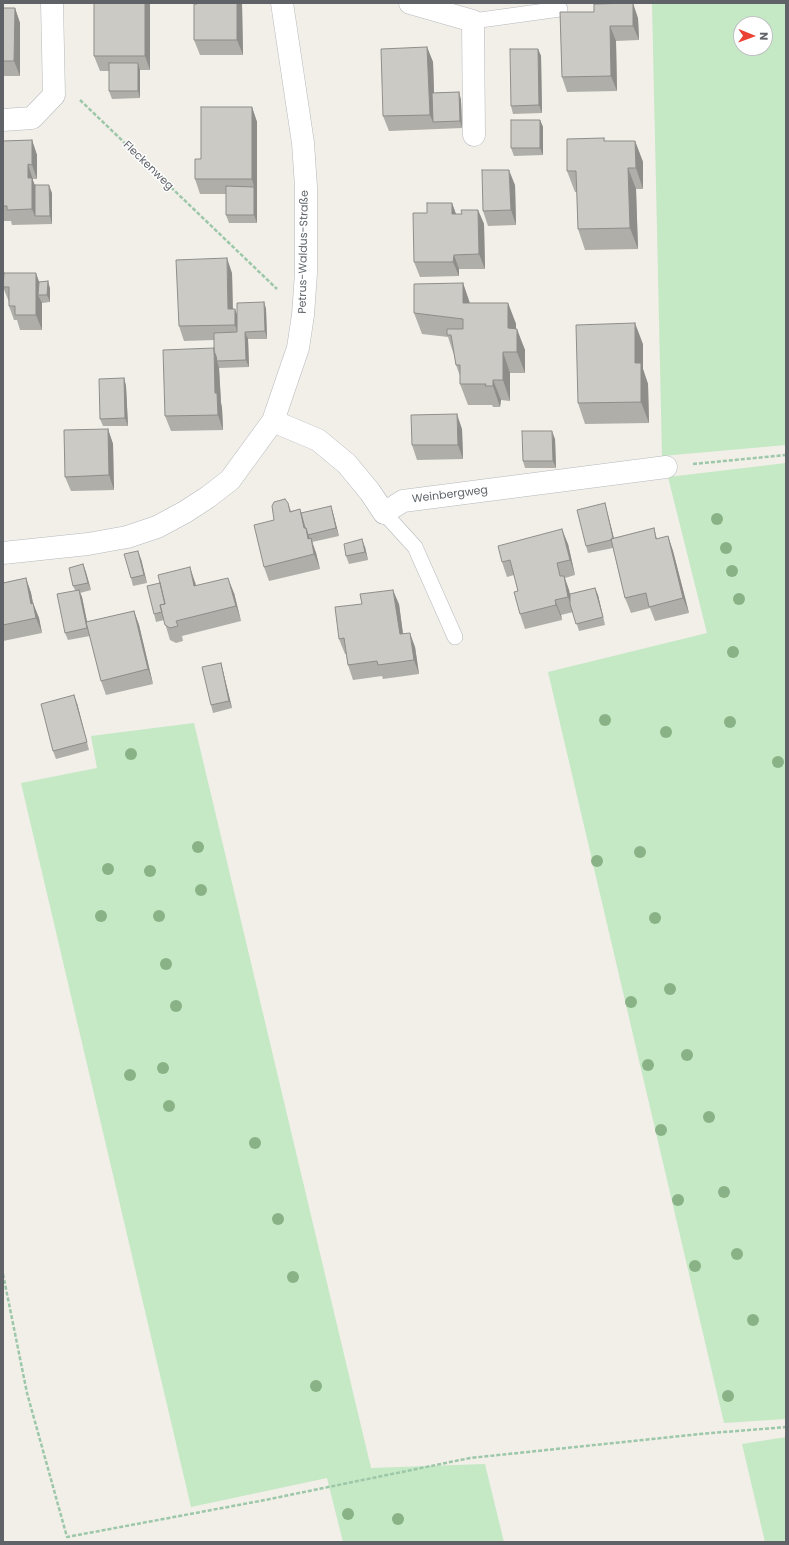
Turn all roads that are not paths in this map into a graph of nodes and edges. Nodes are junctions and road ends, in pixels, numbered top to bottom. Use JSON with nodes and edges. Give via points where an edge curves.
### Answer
{"nodes":[{"id":1,"x":52,"y":3,"type":"edge"},
{"id":2,"x":282,"y":3,"type":"edge"},
{"id":3,"x":410,"y":3,"type":"edge"},
{"id":4,"x":560,"y":9,"type":"dead end"},
{"id":5,"x":473,"y":21,"type":"junction"},
{"id":6,"x":3,"y":120,"type":"edge"},
{"id":7,"x":474,"y":135,"type":"dead end"},
{"id":8,"x":273,"y":421,"type":"junction"},
{"id":9,"x":666,"y":467,"type":"road end"},
{"id":10,"x":384,"y":513,"type":"junction"},
{"id":11,"x":3,"y":553,"type":"edge"},
{"id":12,"x":455,"y":638,"type":"dead end"}],
"edges":[{"from":1,"to":6,"type":"street","via":[[54,95],[32,118]]},
{"from":2,"to":8,"type":"street","name":"Petrus-Waldus-Straße","via":[[303,143],[306,273],[298,348]]},
{"from":3,"to":5,"type":"street"},
{"from":4,"to":5,"type":"lane"},
{"from":5,"to":7,"type":"street"},
{"from":8,"to":10,"type":"street","via":[[318,440],[347,464]]},
{"from":8,"to":11,"type":"street","name":"Petrus-Waldus-Straße","via":[[230,480],[186,512],[157,527],[127,537],[88,544]]},
{"from":9,"to":10,"type":"street","name":"Weinbergweg","via":[[403,501]]},
{"from":10,"to":12,"type":"lane","via":[[415,547]]}]}
